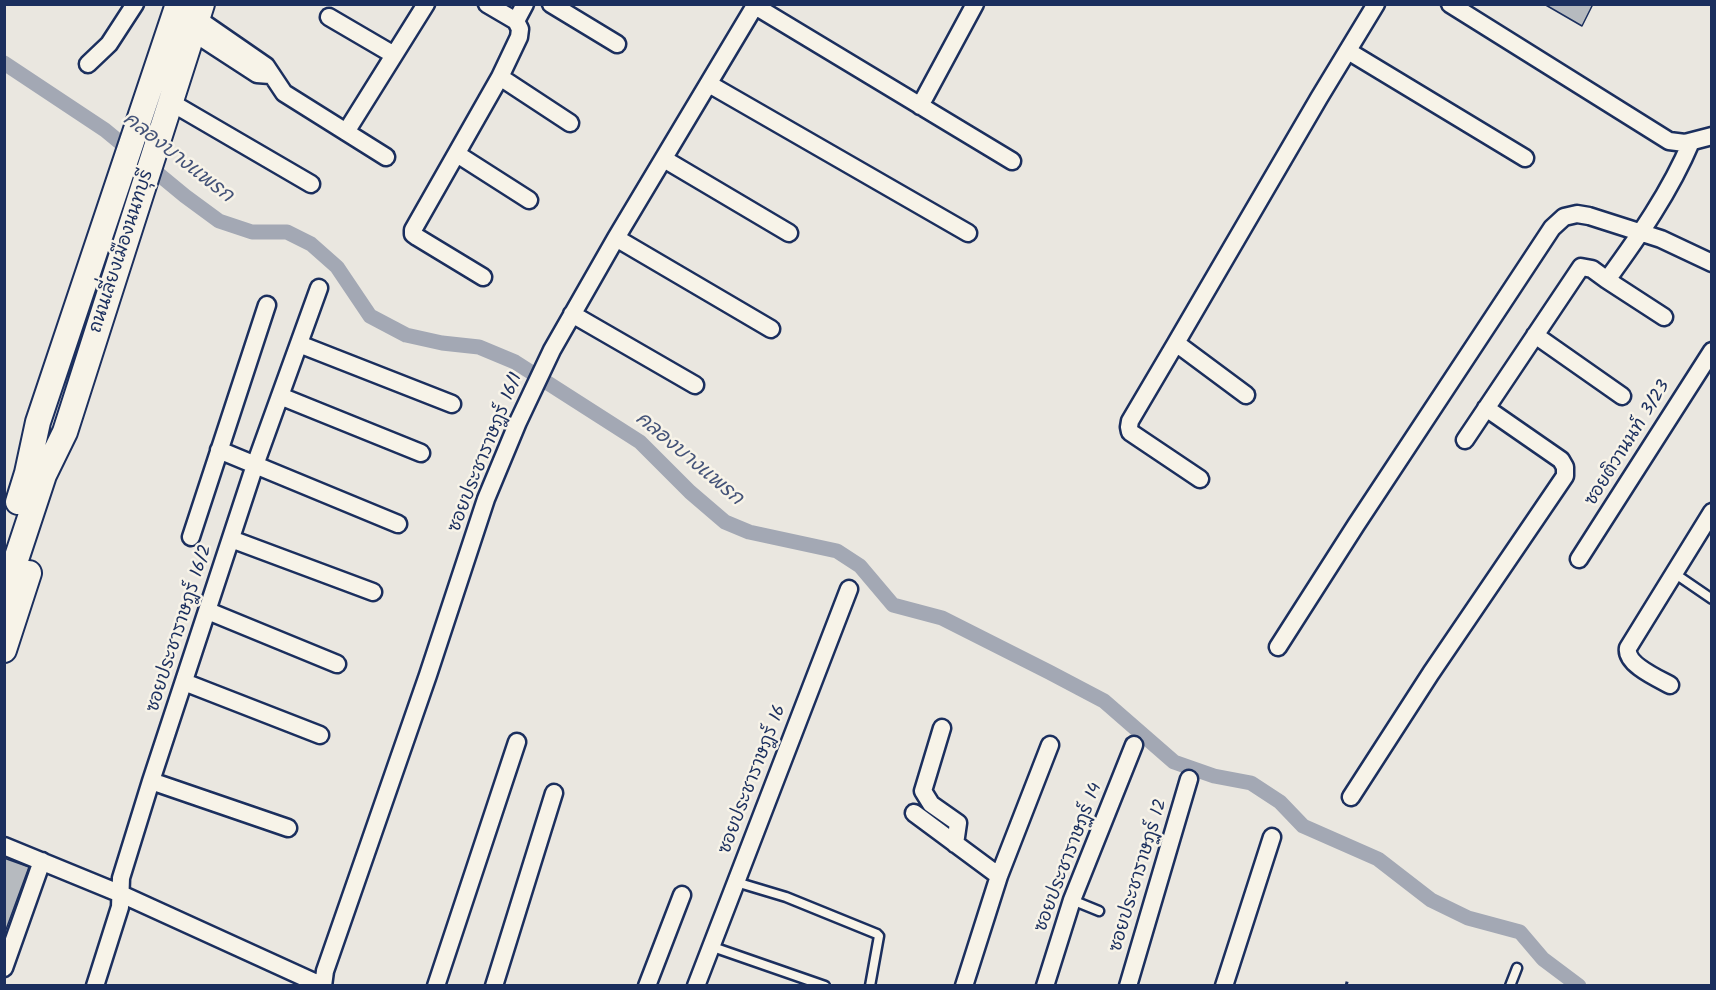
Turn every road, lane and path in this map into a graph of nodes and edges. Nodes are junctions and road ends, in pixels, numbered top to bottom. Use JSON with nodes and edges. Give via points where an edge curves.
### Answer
{"nodes":[{"id":1,"x":135,"y":4,"type":"edge"},
{"id":2,"x":178,"y":4,"type":"edge"},
{"id":3,"x":426,"y":4,"type":"edge"},
{"id":4,"x":487,"y":4,"type":"edge"},
{"id":5,"x":525,"y":4,"type":"edge"},
{"id":6,"x":550,"y":4,"type":"edge"},
{"id":7,"x":975,"y":4,"type":"edge"},
{"id":8,"x":1376,"y":4,"type":"edge"},
{"id":9,"x":1450,"y":4,"type":"edge"},
{"id":10,"x":756,"y":5,"type":"edge"},
{"id":11,"x":329,"y":17,"type":"dead end"},
{"id":12,"x":198,"y":19,"type":"edge"},
{"id":13,"x":516,"y":21,"type":"junction"},
{"id":14,"x":617,"y":44,"type":"dead end"},
{"id":15,"x":1348,"y":51,"type":"junction"},
{"id":16,"x":394,"y":55,"type":"junction"},
{"id":17,"x":88,"y":64,"type":"dead end"},
{"id":18,"x":500,"y":77,"type":"junction"},
{"id":19,"x":709,"y":84,"type":"junction"},
{"id":20,"x":920,"y":106,"type":"junction"},
{"id":21,"x":169,"y":112,"type":"junction"},
{"id":22,"x":570,"y":123,"type":"dead end"},
{"id":23,"x":346,"y":132,"type":"junction"},
{"id":24,"x":1712,"y":136,"type":"edge"},
{"id":25,"x":1690,"y":142,"type":"junction"},
{"id":26,"x":457,"y":154,"type":"junction"},
{"id":27,"x":386,"y":158,"type":"dead end"},
{"id":28,"x":1524,"y":158,"type":"dead end"},
{"id":29,"x":664,"y":159,"type":"junction"},
{"id":30,"x":1012,"y":161,"type":"dead end"},
{"id":31,"x":311,"y":184,"type":"dead end"},
{"id":32,"x":529,"y":200,"type":"dead end"},
{"id":33,"x":1642,"y":232,"type":"junction"},
{"id":34,"x":789,"y":233,"type":"dead end"},
{"id":35,"x":968,"y":233,"type":"dead end"},
{"id":36,"x":616,"y":238,"type":"junction"},
{"id":37,"x":1712,"y":263,"type":"edge"},
{"id":38,"x":483,"y":277,"type":"dead end"},
{"id":39,"x":1607,"y":280,"type":"junction"},
{"id":40,"x":319,"y":288,"type":"dead end"},
{"id":41,"x":267,"y":305,"type":"dead end"},
{"id":42,"x":572,"y":314,"type":"junction"},
{"id":43,"x":1664,"y":316,"type":"dead end"},
{"id":44,"x":771,"y":329,"type":"dead end"},
{"id":45,"x":1535,"y":335,"type":"junction"},
{"id":46,"x":1176,"y":343,"type":"junction"},
{"id":47,"x":299,"y":344,"type":"junction"},
{"id":48,"x":1712,"y":351,"type":"edge"},
{"id":49,"x":695,"y":386,"type":"dead end"},
{"id":50,"x":1246,"y":395,"type":"dead end"},
{"id":51,"x":280,"y":396,"type":"junction"},
{"id":52,"x":1622,"y":396,"type":"dead end"},
{"id":53,"x":452,"y":404,"type":"dead end"},
{"id":54,"x":1486,"y":408,"type":"junction"},
{"id":55,"x":38,"y":422,"type":"junction"},
{"id":56,"x":65,"y":432,"type":"junction"},
{"id":57,"x":1465,"y":440,"type":"dead end"},
{"id":58,"x":219,"y":450,"type":"junction"},
{"id":59,"x":421,"y":453,"type":"dead end"},
{"id":60,"x":255,"y":465,"type":"junction"},
{"id":61,"x":1200,"y":479,"type":"dead end"},
{"id":62,"x":4,"y":495,"type":"edge"},
{"id":63,"x":1712,"y":512,"type":"edge"},
{"id":64,"x":398,"y":524,"type":"dead end"},
{"id":65,"x":190,"y":537,"type":"dead end"},
{"id":66,"x":231,"y":539,"type":"junction"},
{"id":67,"x":4,"y":543,"type":"edge"},
{"id":68,"x":1579,"y":559,"type":"dead end"},
{"id":69,"x":1674,"y":573,"type":"junction"},
{"id":70,"x":849,"y":590,"type":"dead end"},
{"id":71,"x":374,"y":592,"type":"dead end"},
{"id":72,"x":4,"y":596,"type":"edge"},
{"id":73,"x":1712,"y":599,"type":"edge"},
{"id":74,"x":208,"y":611,"type":"junction"},
{"id":75,"x":1278,"y":647,"type":"dead end"},
{"id":76,"x":4,"y":650,"type":"edge"},
{"id":77,"x":337,"y":664,"type":"dead end"},
{"id":78,"x":184,"y":682,"type":"junction"},
{"id":79,"x":1670,"y":686,"type":"dead end"},
{"id":80,"x":942,"y":728,"type":"dead end"},
{"id":81,"x":320,"y":735,"type":"dead end"},
{"id":82,"x":517,"y":742,"type":"dead end"},
{"id":83,"x":1050,"y":745,"type":"dead end"},
{"id":84,"x":1134,"y":745,"type":"dead end"},
{"id":85,"x":1190,"y":779,"type":"dead end"},
{"id":86,"x":151,"y":781,"type":"junction"},
{"id":87,"x":554,"y":792,"type":"dead end"},
{"id":88,"x":1351,"y":797,"type":"dead end"},
{"id":89,"x":914,"y":813,"type":"dead end"},
{"id":90,"x":288,"y":828,"type":"dead end"},
{"id":91,"x":1272,"y":837,"type":"dead end"},
{"id":92,"x":955,"y":844,"type":"junction"},
{"id":93,"x":4,"y":846,"type":"edge"},
{"id":94,"x":42,"y":861,"type":"junction"},
{"id":95,"x":999,"y":876,"type":"junction"},
{"id":96,"x":736,"y":882,"type":"junction"},
{"id":97,"x":121,"y":894,"type":"junction"},
{"id":98,"x":682,"y":895,"type":"dead end"},
{"id":99,"x":1072,"y":900,"type":"junction"},
{"id":100,"x":1099,"y":911,"type":"dead end"},
{"id":101,"x":711,"y":946,"type":"junction"},
{"id":102,"x":5,"y":966,"type":"edge"},
{"id":103,"x":1517,"y":968,"type":"dead end"},
{"id":104,"x":1348,"y":978,"type":"dead end"},
{"id":105,"x":95,"y":986,"type":"edge"},
{"id":106,"x":323,"y":986,"type":"edge"},
{"id":107,"x":436,"y":986,"type":"edge"},
{"id":108,"x":494,"y":986,"type":"edge"},
{"id":109,"x":647,"y":986,"type":"edge"},
{"id":110,"x":696,"y":986,"type":"edge"},
{"id":111,"x":825,"y":986,"type":"edge"},
{"id":112,"x":870,"y":986,"type":"edge"},
{"id":113,"x":964,"y":986,"type":"edge"},
{"id":114,"x":1045,"y":986,"type":"edge"},
{"id":115,"x":1128,"y":986,"type":"edge"},
{"id":116,"x":1224,"y":986,"type":"edge"},
{"id":117,"x":1346,"y":986,"type":"edge"},
{"id":118,"x":1510,"y":986,"type":"edge"}],
"edges":[{"from":1,"to":17,"type":"street","via":[[110,44]]},
{"from":2,"to":55,"type":"main road","name":"ถนนเลี่ยงเมืองนนทบุรี"},
{"from":3,"to":16,"type":"street"},
{"from":4,"to":13,"type":"street"},
{"from":5,"to":13,"type":"street"},
{"from":6,"to":14,"type":"street"},
{"from":7,"to":20,"type":"street"},
{"from":8,"to":15,"type":"street"},
{"from":9,"to":25,"type":"street","via":[[1661,137],[1676,143]]},
{"from":10,"to":19,"type":"street","name":"ซอยประชาราษฎร์ 16/1"},
{"from":10,"to":20,"type":"street"},
{"from":11,"to":16,"type":"street"},
{"from":12,"to":21,"type":"main road","name":"ถนนเลี่ยงเมืองนนทบุรี"},
{"from":12,"to":23,"type":"street","via":[[266,66],[284,93]]},
{"from":13,"to":18,"type":"street","via":[[519,37]]},
{"from":15,"to":28,"type":"street"},
{"from":15,"to":46,"type":"street"},
{"from":16,"to":23,"type":"street"},
{"from":18,"to":22,"type":"street"},
{"from":18,"to":26,"type":"street"},
{"from":19,"to":29,"type":"street","name":"ซอยประชาราษฎร์ 16/1"},
{"from":19,"to":35,"type":"street"},
{"from":20,"to":30,"type":"street"},
{"from":21,"to":31,"type":"street"},
{"from":21,"to":56,"type":"main road","name":"ถนนเลี่ยงเมืองนนทบุรี"},
{"from":23,"to":27,"type":"street"},
{"from":24,"to":25,"type":"street"},
{"from":25,"to":33,"type":"street"},
{"from":26,"to":32,"type":"street"},
{"from":26,"to":38,"type":"street","via":[[415,224],[413,234]]},
{"from":29,"to":34,"type":"street"},
{"from":29,"to":36,"type":"street","name":"ซอยประชาราษฎร์ 16/1"},
{"from":33,"to":37,"type":"street"},
{"from":33,"to":39,"type":"street"},
{"from":33,"to":75,"type":"street","via":[[1576,214],[1564,217],[1552,228]]},
{"from":36,"to":42,"type":"street","name":"ซอยประชาราษฎร์ 16/1"},
{"from":36,"to":44,"type":"street"},
{"from":39,"to":43,"type":"street"},
{"from":39,"to":45,"type":"street","via":[[1592,269],[1581,267]]},
{"from":40,"to":47,"type":"street","name":"ซอยประชาราษฎร์ 16/2"},
{"from":41,"to":58,"type":"street"},
{"from":42,"to":49,"type":"street"},
{"from":42,"to":106,"type":"street","name":"ซอยประชาราษฎร์ 16/1","via":[[535,386],[486,499]]},
{"from":45,"to":52,"type":"street"},
{"from":45,"to":54,"type":"street"},
{"from":46,"to":50,"type":"street"},
{"from":46,"to":61,"type":"street","via":[[1129,427],[1130,432]]},
{"from":47,"to":51,"type":"street","name":"ซอยประชาราษฎร์ 16/2"},
{"from":47,"to":53,"type":"street"},
{"from":48,"to":68,"type":"street","name":"ซอยติวานนท์ 3/23"},
{"from":51,"to":59,"type":"street"},
{"from":51,"to":60,"type":"street","name":"ซอยประชาราษฎร์ 16/2"},
{"from":54,"to":57,"type":"street"},
{"from":54,"to":88,"type":"street","via":[[1561,460],[1565,476]]},
{"from":55,"to":62,"type":"main road","name":"ถนนเลี่ยงเมืองนนทบุรี"},
{"from":55,"to":67,"type":"main road","name":"ถนนเลี่ยงเมืองนนทบุรี","via":[[27,473]]},
{"from":56,"to":72,"type":"main road","name":"ถนนเลี่ยงเมืองนนทบุรี","via":[[44,475]]},
{"from":56,"to":76,"type":"main road","name":"ถนนเลี่ยงเมืองนนทบุรี","via":[[58,480]]},
{"from":58,"to":60,"type":"street"},
{"from":58,"to":65,"type":"street"},
{"from":60,"to":64,"type":"street"},
{"from":60,"to":66,"type":"street","name":"ซอยประชาราษฎร์ 16/2"},
{"from":63,"to":69,"type":"street"},
{"from":66,"to":71,"type":"street"},
{"from":66,"to":74,"type":"street","name":"ซอยประชาราษฎร์ 16/2"},
{"from":69,"to":73,"type":"lane"},
{"from":69,"to":79,"type":"street","via":[[1627,654],[1630,661]]},
{"from":70,"to":96,"type":"street","name":"ซอยประชาราษฎร์ 16"},
{"from":74,"to":77,"type":"street"},
{"from":74,"to":78,"type":"street","name":"ซอยประชาราษฎร์ 16/2"},
{"from":78,"to":81,"type":"street"},
{"from":78,"to":86,"type":"street","name":"ซอยประชาราษฎร์ 16/2"},
{"from":80,"to":92,"type":"street","via":[[924,795],[958,823]]},
{"from":82,"to":107,"type":"street"},
{"from":83,"to":95,"type":"street"},
{"from":84,"to":99,"type":"street","name":"ซอยประชาราษฏร์ 14"},
{"from":85,"to":115,"type":"street","name":"ซอยประชาราษฏร์ 12"},
{"from":86,"to":90,"type":"street"},
{"from":86,"to":97,"type":"street","name":"ซอยประชาราษฎร์ 16/2","via":[[121,878]]},
{"from":87,"to":108,"type":"street"},
{"from":89,"to":92,"type":"street"},
{"from":91,"to":116,"type":"street"},
{"from":92,"to":95,"type":"street"},
{"from":93,"to":94,"type":"street"},
{"from":94,"to":97,"type":"street"},
{"from":94,"to":102,"type":"street"},
{"from":95,"to":113,"type":"street"},
{"from":96,"to":101,"type":"street","name":"ซอยประชาราษฎร์ 16"},
{"from":96,"to":112,"type":"lane","via":[[786,897],[877,934]]},
{"from":97,"to":105,"type":"street","name":"ซอยประชาราษฎร์ 16/2"},
{"from":97,"to":106,"type":"street"},
{"from":98,"to":109,"type":"street"},
{"from":99,"to":100,"type":"lane"},
{"from":99,"to":114,"type":"street","name":"ซอยประชาราษฏร์ 14"},
{"from":101,"to":110,"type":"street","name":"ซอยประชาราษฎร์ 16"},
{"from":101,"to":111,"type":"lane"},
{"from":103,"to":118,"type":"lane"},
{"from":104,"to":117,"type":"path"}]}
